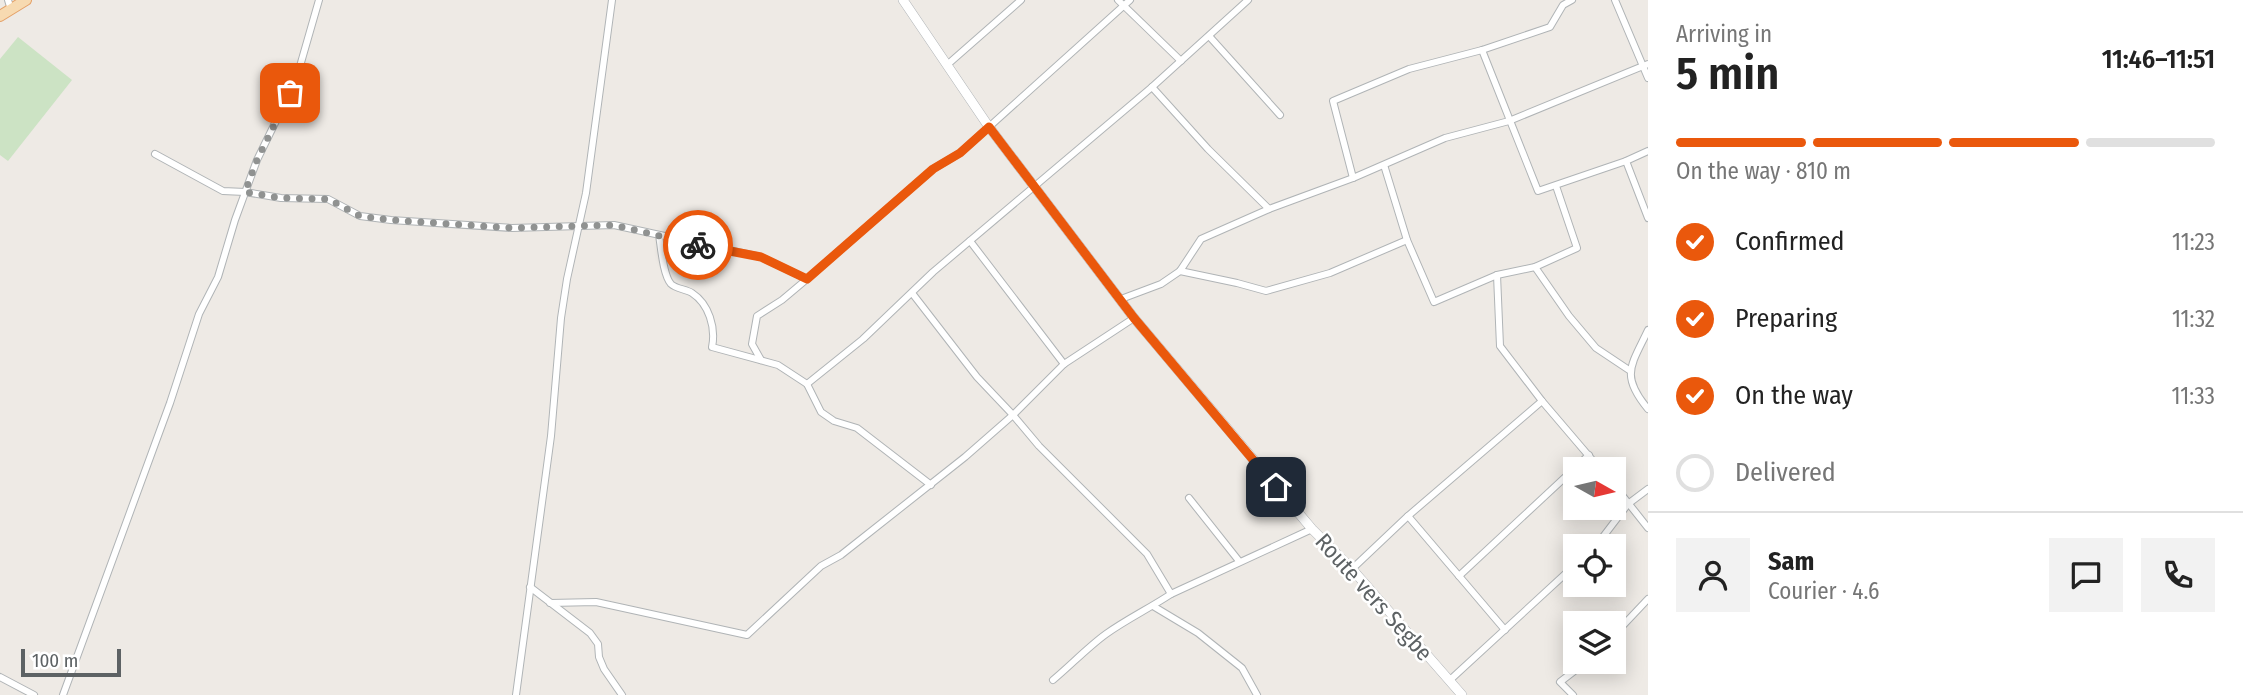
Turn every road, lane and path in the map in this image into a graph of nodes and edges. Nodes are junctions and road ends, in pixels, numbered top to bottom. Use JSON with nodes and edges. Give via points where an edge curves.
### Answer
{"nodes":[{"id":1,"x":26,"y":0,"type":"edge"},
{"id":2,"x":319,"y":0,"type":"edge"},
{"id":3,"x":612,"y":0,"type":"edge"},
{"id":4,"x":903,"y":0,"type":"edge"},
{"id":5,"x":1021,"y":0,"type":"edge"},
{"id":6,"x":1130,"y":0,"type":"edge"},
{"id":7,"x":1248,"y":0,"type":"edge"},
{"id":8,"x":1572,"y":0,"type":"edge"},
{"id":9,"x":1617,"y":0,"type":"edge"},
{"id":10,"x":1121,"y":3,"type":"edge"},
{"id":11,"x":9,"y":5,"type":"edge"},
{"id":12,"x":0,"y":16,"type":"edge"},
{"id":13,"x":1209,"y":36,"type":"junction"},
{"id":14,"x":1482,"y":50,"type":"junction"},
{"id":15,"x":1181,"y":61,"type":"junction"},
{"id":16,"x":947,"y":65,"type":"junction"},
{"id":17,"x":1645,"y":65,"type":"edge"},
{"id":18,"x":1648,"y":78,"type":"edge"},
{"id":19,"x":1152,"y":88,"type":"junction"},
{"id":20,"x":1280,"y":116,"type":"dead end"},
{"id":21,"x":1509,"y":121,"type":"junction"},
{"id":22,"x":989,"y":127,"type":"junction"},
{"id":23,"x":1648,"y":151,"type":"edge"},
{"id":24,"x":155,"y":154,"type":"dead end"},
{"id":25,"x":1626,"y":161,"type":"junction"},
{"id":26,"x":1384,"y":165,"type":"junction"},
{"id":27,"x":1353,"y":178,"type":"junction"},
{"id":28,"x":1556,"y":186,"type":"junction"},
{"id":29,"x":1032,"y":187,"type":"junction"},
{"id":30,"x":245,"y":192,"type":"junction"},
{"id":31,"x":1269,"y":209,"type":"junction"},
{"id":32,"x":1648,"y":218,"type":"edge"},
{"id":33,"x":579,"y":226,"type":"junction"},
{"id":34,"x":659,"y":235,"type":"junction"},
{"id":35,"x":1407,"y":240,"type":"junction"},
{"id":36,"x":970,"y":241,"type":"junction"},
{"id":37,"x":1535,"y":267,"type":"junction"},
{"id":38,"x":1180,"y":271,"type":"junction"},
{"id":39,"x":1497,"y":275,"type":"junction"},
{"id":40,"x":807,"y":279,"type":"junction"},
{"id":41,"x":912,"y":293,"type":"junction"},
{"id":42,"x":1121,"y":299,"type":"junction"},
{"id":43,"x":1134,"y":318,"type":"junction"},
{"id":44,"x":1648,"y":330,"type":"edge"},
{"id":45,"x":761,"y":360,"type":"junction"},
{"id":46,"x":1064,"y":364,"type":"junction"},
{"id":47,"x":1629,"y":370,"type":"junction"},
{"id":48,"x":807,"y":384,"type":"junction"},
{"id":49,"x":1542,"y":401,"type":"junction"},
{"id":50,"x":1648,"y":409,"type":"edge"},
{"id":51,"x":1013,"y":415,"type":"junction"},
{"id":52,"x":1589,"y":455,"type":"joint"},
{"id":53,"x":931,"y":485,"type":"junction"},
{"id":54,"x":1648,"y":489,"type":"edge"},
{"id":55,"x":1189,"y":498,"type":"dead end"},
{"id":56,"x":1626,"y":500,"type":"edge"},
{"id":57,"x":1628,"y":503,"type":"junction"},
{"id":58,"x":1408,"y":516,"type":"junction"},
{"id":59,"x":1648,"y":528,"type":"edge"},
{"id":60,"x":1312,"y":529,"type":"junction"},
{"id":61,"x":1605,"y":534,"type":"edge"},
{"id":62,"x":1240,"y":561,"type":"junction"},
{"id":63,"x":1352,"y":569,"type":"junction"},
{"id":64,"x":1459,"y":576,"type":"junction"},
{"id":65,"x":1563,"y":576,"type":"edge"},
{"id":66,"x":530,"y":587,"type":"junction"},
{"id":67,"x":1171,"y":594,"type":"junction"},
{"id":68,"x":1648,"y":599,"type":"edge"},
{"id":69,"x":550,"y":603,"type":"junction"},
{"id":70,"x":1153,"y":606,"type":"junction"},
{"id":71,"x":1626,"y":622,"type":"edge"},
{"id":72,"x":1505,"y":630,"type":"junction"},
{"id":73,"x":1570,"y":674,"type":"edge"},
{"id":74,"x":0,"y":677,"type":"edge"},
{"id":75,"x":1053,"y":680,"type":"dead end"},
{"id":76,"x":1450,"y":680,"type":"junction"},
{"id":77,"x":34,"y":695,"type":"edge"},
{"id":78,"x":63,"y":695,"type":"edge"},
{"id":79,"x":516,"y":695,"type":"edge"},
{"id":80,"x":622,"y":695,"type":"edge"},
{"id":81,"x":1257,"y":695,"type":"edge"},
{"id":82,"x":1462,"y":695,"type":"edge"},
{"id":83,"x":1573,"y":695,"type":"edge"}],
"edges":[{"from":1,"to":11,"type":"main road"},
{"from":2,"to":30,"type":"street","via":[[296,80]]},
{"from":3,"to":33,"type":"street"},
{"from":4,"to":16,"type":"main road","name":"Route vers Segbe"},
{"from":5,"to":16,"type":"street"},
{"from":6,"to":10,"type":"street"},
{"from":7,"to":13,"type":"street"},
{"from":8,"to":14,"type":"street","via":[[1563,5],[1550,27]]},
{"from":9,"to":17,"type":"street"},
{"from":10,"to":15,"type":"street"},
{"from":10,"to":22,"type":"street"},
{"from":11,"to":12,"type":"main road"},
{"from":13,"to":15,"type":"street"},
{"from":13,"to":20,"type":"street"},
{"from":14,"to":21,"type":"street"},
{"from":14,"to":27,"type":"street","via":[[1409,69],[1334,101]]},
{"from":15,"to":19,"type":"street"},
{"from":16,"to":22,"type":"main road","name":"Route vers Segbe"},
{"from":17,"to":18,"type":"street"},
{"from":17,"to":21,"type":"street"},
{"from":19,"to":29,"type":"street"},
{"from":19,"to":31,"type":"street"},
{"from":21,"to":26,"type":"street","via":[[1445,138]]},
{"from":21,"to":28,"type":"street","via":[[1538,191]]},
{"from":22,"to":29,"type":"main road","name":"Route vers Segbe"},
{"from":22,"to":40,"type":"street","via":[[933,169]]},
{"from":23,"to":25,"type":"street"},
{"from":24,"to":30,"type":"street","via":[[223,191]]},
{"from":25,"to":28,"type":"street"},
{"from":25,"to":32,"type":"street"},
{"from":26,"to":27,"type":"street"},
{"from":26,"to":35,"type":"street"},
{"from":27,"to":31,"type":"street"},
{"from":28,"to":37,"type":"street","via":[[1577,248]]},
{"from":29,"to":36,"type":"street"},
{"from":29,"to":42,"type":"main road","name":"Route vers Segbe"},
{"from":30,"to":33,"type":"street","via":[[328,199],[360,216],[391,220],[512,228]]},
{"from":30,"to":78,"type":"street"},
{"from":31,"to":38,"type":"street","via":[[1201,239]]},
{"from":33,"to":34,"type":"street","via":[[614,225]]},
{"from":33,"to":66,"type":"street","via":[[561,318],[551,436]]},
{"from":34,"to":40,"type":"street","via":[[761,257]]},
{"from":34,"to":45,"type":"street","via":[[672,285],[701,300],[710,318],[715,333],[712,347]]},
{"from":35,"to":38,"type":"street","via":[[1330,273],[1266,291]]},
{"from":35,"to":39,"type":"street","via":[[1434,302]]},
{"from":36,"to":41,"type":"street"},
{"from":36,"to":46,"type":"street"},
{"from":37,"to":39,"type":"street"},
{"from":37,"to":47,"type":"street","via":[[1596,348]]},
{"from":38,"to":42,"type":"street","via":[[1161,284]]},
{"from":39,"to":49,"type":"street","via":[[1500,346]]},
{"from":40,"to":45,"type":"street","via":[[757,316],[752,344]]},
{"from":41,"to":48,"type":"street"},
{"from":41,"to":51,"type":"street","via":[[976,377]]},
{"from":42,"to":43,"type":"main road","name":"Route vers Segbe"},
{"from":43,"to":46,"type":"street"},
{"from":43,"to":60,"type":"main road","name":"Route vers Segbe"},
{"from":44,"to":47,"type":"street"},
{"from":45,"to":48,"type":"street"},
{"from":46,"to":51,"type":"street"},
{"from":47,"to":50,"type":"street","via":[[1634,393]]},
{"from":48,"to":53,"type":"street","via":[[821,412],[857,428]]},
{"from":49,"to":52,"type":"street"},
{"from":49,"to":58,"type":"street"},
{"from":51,"to":53,"type":"street"},
{"from":51,"to":67,"type":"street","via":[[1147,554]]},
{"from":52,"to":64,"type":"street"},
{"from":53,"to":69,"type":"street","via":[[821,566],[747,635],[596,602]]},
{"from":54,"to":57,"type":"street"},
{"from":55,"to":62,"type":"street"},
{"from":56,"to":57,"type":"street"},
{"from":57,"to":59,"type":"street"},
{"from":57,"to":61,"type":"street"},
{"from":58,"to":63,"type":"street"},
{"from":58,"to":64,"type":"street"},
{"from":60,"to":62,"type":"street"},
{"from":60,"to":63,"type":"main road","name":"Route vers Segbe"},
{"from":62,"to":67,"type":"street"},
{"from":63,"to":76,"type":"main road","name":"Route vers Segbe"},
{"from":64,"to":72,"type":"street"},
{"from":65,"to":72,"type":"street"},
{"from":66,"to":69,"type":"street"},
{"from":66,"to":79,"type":"street"},
{"from":67,"to":70,"type":"street"},
{"from":68,"to":71,"type":"street"},
{"from":69,"to":80,"type":"street","via":[[598,643],[604,669]]},
{"from":70,"to":75,"type":"street","via":[[1104,635]]},
{"from":70,"to":81,"type":"street","via":[[1198,633],[1242,668]]},
{"from":72,"to":76,"type":"street"},
{"from":73,"to":83,"type":"street","via":[[1560,682]]},
{"from":74,"to":77,"type":"street"},
{"from":76,"to":82,"type":"main road","name":"Route vers Segbe"}]}
